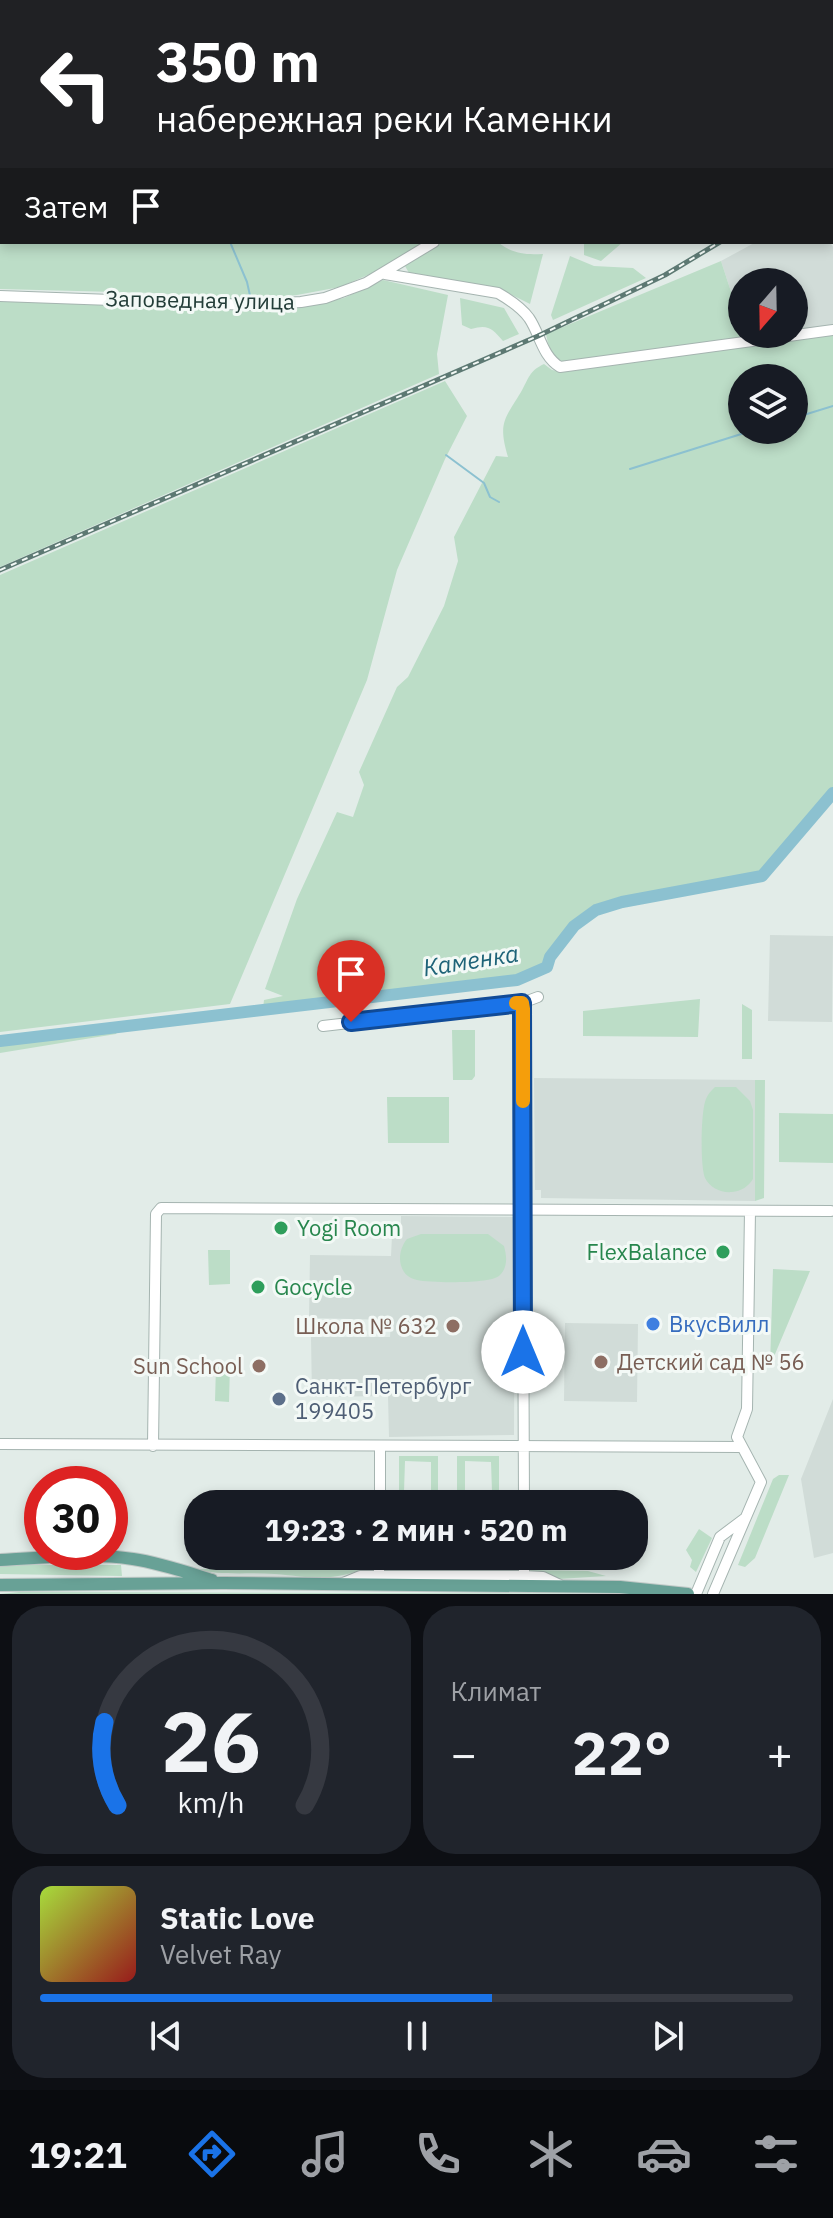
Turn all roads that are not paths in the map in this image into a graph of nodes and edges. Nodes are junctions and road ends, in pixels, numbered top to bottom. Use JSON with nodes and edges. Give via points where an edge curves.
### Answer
{"nodes":[{"id":1,"x":431,"y":244,"type":"edge"},
{"id":2,"x":385,"y":274,"type":"junction"},
{"id":3,"x":0,"y":296,"type":"edge"},
{"id":4,"x":833,"y":330,"type":"edge"},
{"id":5,"x":538,"y":997,"type":"dead end"},
{"id":6,"x":522,"y":1003,"type":"junction"},
{"id":7,"x":323,"y":1026,"type":"dead end"},
{"id":8,"x":523,"y":1210,"type":"junction"},
{"id":9,"x":750,"y":1211,"type":"junction"},
{"id":10,"x":831,"y":1211,"type":"edge"},
{"id":11,"x":0,"y":1444,"type":"edge"},
{"id":12,"x":153,"y":1446,"type":"junction"},
{"id":13,"x":380,"y":1447,"type":"junction"},
{"id":14,"x":742,"y":1447,"type":"junction"},
{"id":15,"x":524,"y":1448,"type":"junction"},
{"id":16,"x":380,"y":1490,"type":"edge"},
{"id":17,"x":524,"y":1490,"type":"edge"},
{"id":18,"x":746,"y":1518,"type":"junction"},
{"id":19,"x":0,"y":1560,"type":"edge"},
{"id":20,"x":379,"y":1570,"type":"edge"},
{"id":21,"x":524,"y":1570,"type":"edge"},
{"id":22,"x":379,"y":1576,"type":"junction"},
{"id":23,"x":524,"y":1576,"type":"junction"},
{"id":24,"x":223,"y":1583,"type":"junction"},
{"id":25,"x":0,"y":1585,"type":"edge"},
{"id":26,"x":337,"y":1585,"type":"junction"},
{"id":27,"x":565,"y":1587,"type":"junction"},
{"id":28,"x":688,"y":1594,"type":"edge"},
{"id":29,"x":696,"y":1594,"type":"edge"},
{"id":30,"x":713,"y":1594,"type":"edge"}],
"edges":[{"from":1,"to":2,"type":"street","name":"Заповедная улица"},
{"from":2,"to":3,"type":"street","name":"Заповедная улица","via":[[325,298],[252,305]]},
{"from":2,"to":4,"type":"street","via":[[498,293],[527,315],[548,357],[560,367]]},
{"from":5,"to":6,"type":"street"},
{"from":6,"to":7,"type":"street"},
{"from":6,"to":8,"type":"street"},
{"from":8,"to":9,"type":"street"},
{"from":8,"to":12,"type":"street","via":[[161,1208],[156,1214]]},
{"from":8,"to":15,"type":"street"},
{"from":9,"to":10,"type":"street"},
{"from":9,"to":14,"type":"street","via":[[747,1409],[737,1437]]},
{"from":11,"to":12,"type":"street"},
{"from":12,"to":13,"type":"street"},
{"from":13,"to":15,"type":"street"},
{"from":13,"to":16,"type":"street"},
{"from":14,"to":15,"type":"street"},
{"from":14,"to":18,"type":"street","via":[[761,1482]]},
{"from":15,"to":17,"type":"street"},
{"from":18,"to":29,"type":"street","via":[[720,1537]]},
{"from":18,"to":30,"type":"street"},
{"from":19,"to":24,"type":"main road","via":[[128,1558]]},
{"from":20,"to":22,"type":"street"},
{"from":21,"to":23,"type":"street"},
{"from":22,"to":23,"type":"street"},
{"from":22,"to":26,"type":"street"},
{"from":23,"to":27,"type":"street"},
{"from":24,"to":25,"type":"main road"},
{"from":24,"to":26,"type":"main road"},
{"from":26,"to":27,"type":"main road"},
{"from":27,"to":28,"type":"main road"}]}
